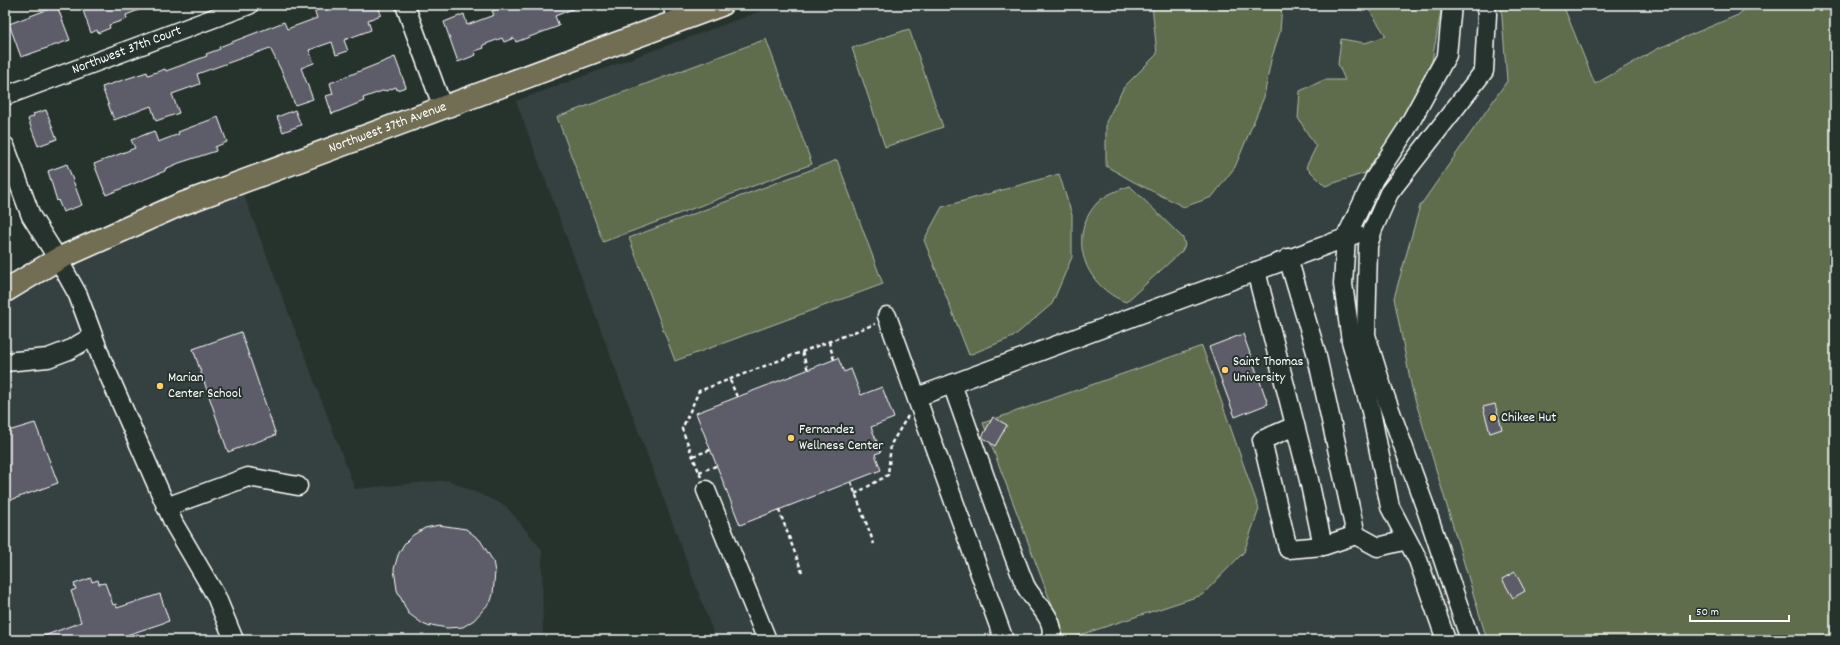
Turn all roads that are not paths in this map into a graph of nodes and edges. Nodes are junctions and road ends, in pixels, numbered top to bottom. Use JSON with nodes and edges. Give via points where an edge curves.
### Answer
{"nodes":[{"id":1,"x":249,"y":5,"type":"edge"},
{"id":2,"x":405,"y":5,"type":"edge"},
{"id":3,"x":721,"y":5,"type":"edge"},
{"id":4,"x":1452,"y":5,"type":"edge"},
{"id":5,"x":1485,"y":5,"type":"edge"},
{"id":6,"x":675,"y":13,"type":"edge"},
{"id":7,"x":5,"y":96,"type":"edge"},
{"id":8,"x":442,"y":108,"type":"junction"},
{"id":9,"x":5,"y":146,"type":"edge"},
{"id":10,"x":1373,"y":229,"type":"junction"},
{"id":11,"x":1346,"y":237,"type":"junction"},
{"id":12,"x":58,"y":258,"type":"junction"},
{"id":13,"x":1288,"y":258,"type":"junction"},
{"id":14,"x":1256,"y":270,"type":"junction"},
{"id":15,"x":5,"y":291,"type":"edge"},
{"id":16,"x":887,"y":316,"type":"road end"},
{"id":17,"x":93,"y":336,"type":"junction"},
{"id":18,"x":5,"y":362,"type":"edge"},
{"id":19,"x":952,"y":384,"type":"junction"},
{"id":20,"x":916,"y":397,"type":"junction"},
{"id":21,"x":1295,"y":426,"type":"junction"},
{"id":22,"x":298,"y":486,"type":"dead end"},
{"id":23,"x":706,"y":490,"type":"road end"},
{"id":24,"x":166,"y":507,"type":"junction"},
{"id":25,"x":1356,"y":535,"type":"junction"},
{"id":26,"x":1407,"y":540,"type":"junction"},
{"id":27,"x":1323,"y":546,"type":"junction"},
{"id":28,"x":234,"y":640,"type":"edge"},
{"id":29,"x":767,"y":640,"type":"edge"},
{"id":30,"x":1004,"y":640,"type":"edge"},
{"id":31,"x":1050,"y":640,"type":"edge"},
{"id":32,"x":1446,"y":640,"type":"edge"},
{"id":33,"x":1470,"y":640,"type":"edge"}],
"edges":[{"from":1,"to":7,"type":"street","name":"Northwest 37th Court"},
{"from":2,"to":8,"type":"street"},
{"from":3,"to":6,"type":"main road","name":"Northwest 37th Avenue"},
{"from":4,"to":11,"type":"street","via":[[1447,55],[1406,130],[1374,179]]},
{"from":5,"to":10,"type":"street","via":[[1488,14],[1484,71],[1389,193]]},
{"from":6,"to":8,"type":"main road","name":"Northwest 37th Avenue"},
{"from":8,"to":12,"type":"main road","name":"Northwest 37th Avenue","via":[[179,205]]},
{"from":9,"to":12,"type":"street","via":[[31,216]]},
{"from":10,"to":11,"type":"street"},
{"from":10,"to":33,"type":"street","via":[[1368,246],[1366,334]]},
{"from":11,"to":13,"type":"street"},
{"from":11,"to":26,"type":"street","via":[[1343,284],[1351,341],[1371,411],[1390,507]]},
{"from":12,"to":15,"type":"main road","name":"Northwest 37th Avenue"},
{"from":12,"to":17,"type":"street","via":[[78,295]]},
{"from":13,"to":14,"type":"street"},
{"from":13,"to":25,"type":"street","via":[[1316,352]]},
{"from":14,"to":19,"type":"street"},
{"from":14,"to":21,"type":"street"},
{"from":16,"to":20,"type":"street"},
{"from":17,"to":18,"type":"street","via":[[69,350],[48,358]]},
{"from":17,"to":24,"type":"street"},
{"from":19,"to":20,"type":"street"},
{"from":19,"to":31,"type":"street","via":[[1026,587],[1051,624],[1053,633]]},
{"from":20,"to":30,"type":"street"},
{"from":21,"to":27,"type":"street"},
{"from":21,"to":27,"type":"street","via":[[1262,440],[1288,549]]},
{"from":22,"to":24,"type":"street","via":[[248,477]]},
{"from":23,"to":29,"type":"street"},
{"from":24,"to":28,"type":"street","via":[[216,596]]},
{"from":25,"to":26,"type":"street","via":[[1378,547]]},
{"from":25,"to":27,"type":"street"},
{"from":26,"to":32,"type":"street","via":[[1418,560]]}]}
